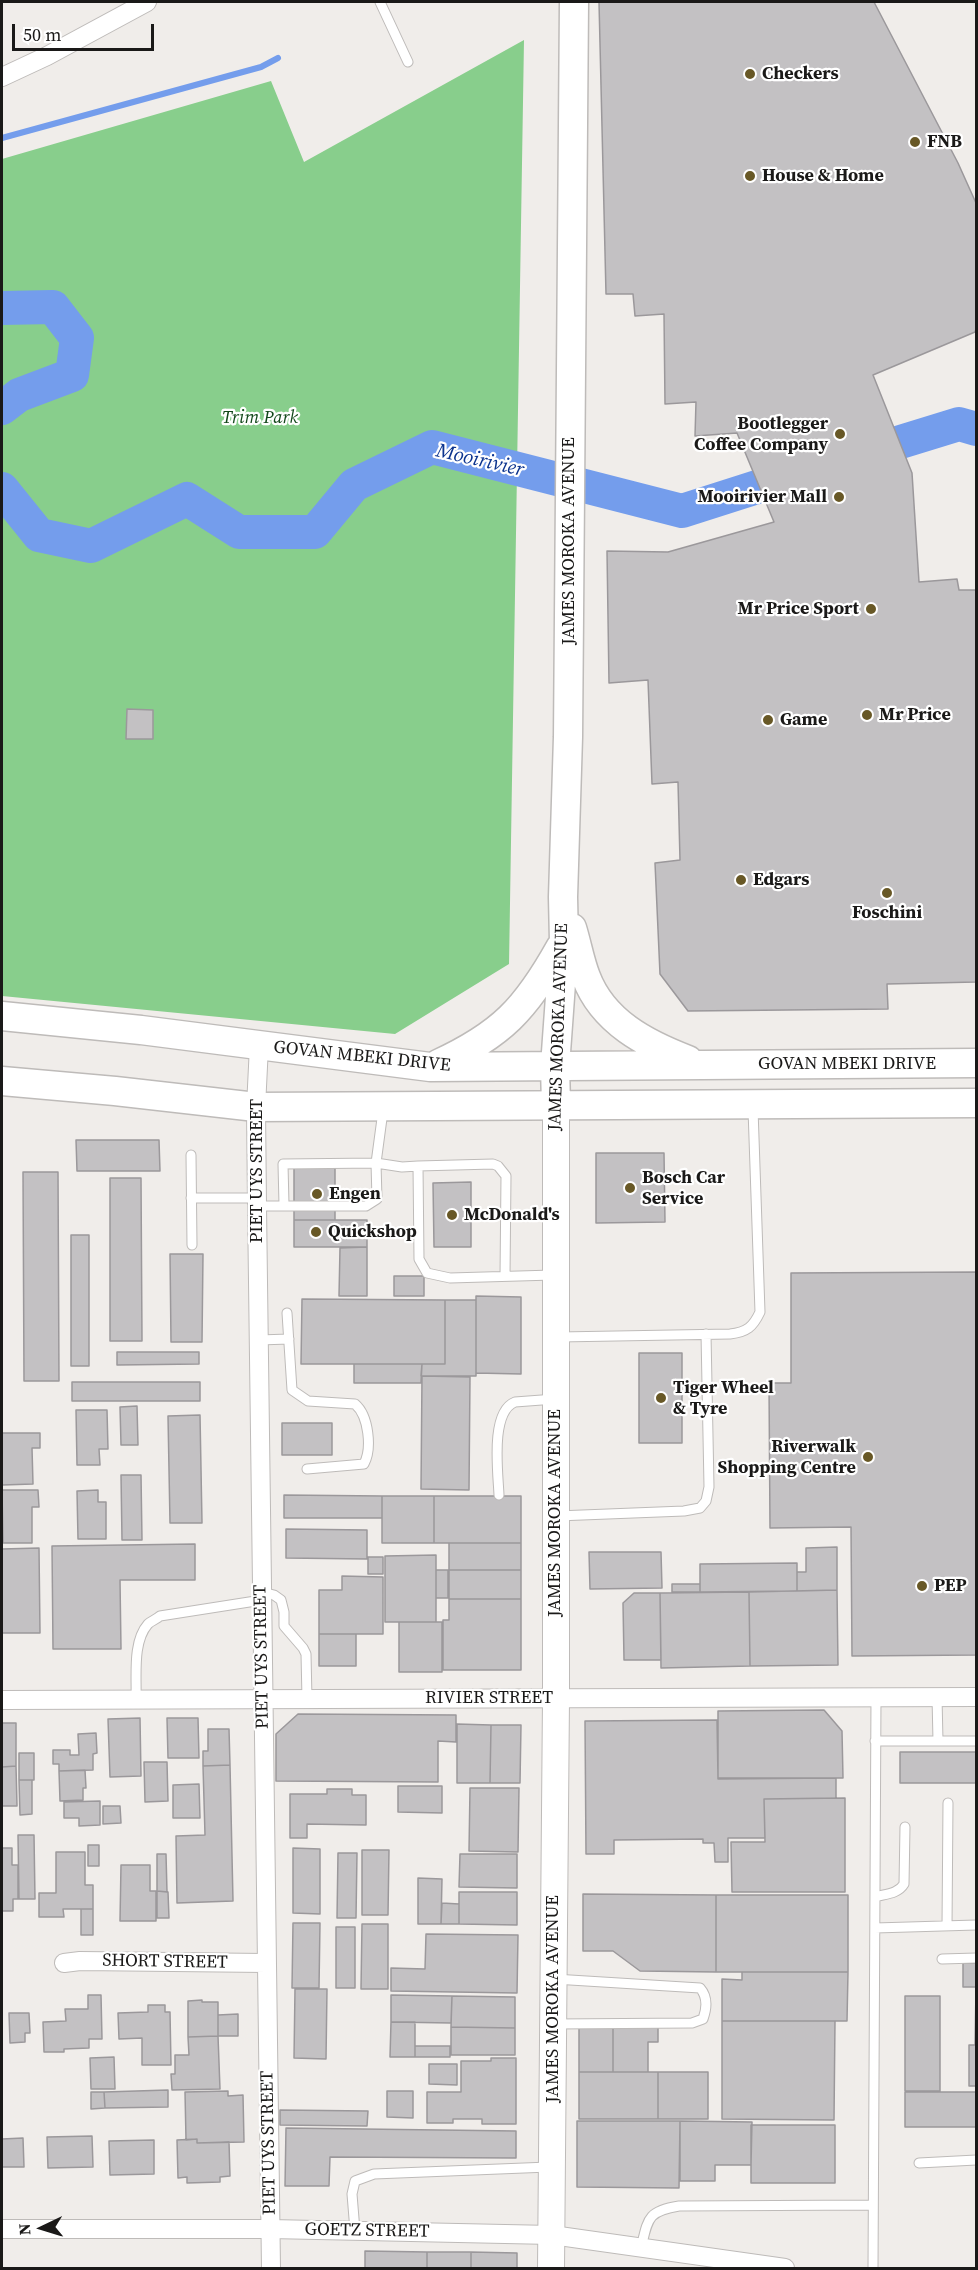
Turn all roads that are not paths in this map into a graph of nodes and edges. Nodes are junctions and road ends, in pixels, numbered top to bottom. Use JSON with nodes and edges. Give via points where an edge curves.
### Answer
{"nodes":[{"id":1,"x":147,"y":2,"type":"edge"},
{"id":2,"x":380,"y":2,"type":"edge"},
{"id":3,"x":574,"y":2,"type":"edge"},
{"id":4,"x":408,"y":62,"type":"dead end"},
{"id":5,"x":2,"y":77,"type":"edge"},
{"id":6,"x":563,"y":897,"type":"junction"},
{"id":7,"x":564,"y":942,"type":"junction"},
{"id":8,"x":2,"y":1016,"type":"edge"},
{"id":9,"x":259,"y":1046,"type":"junction"},
{"id":10,"x":976,"y":1063,"type":"edge"},
{"id":11,"x":701,"y":1065,"type":"junction"},
{"id":12,"x":555,"y":1066,"type":"junction"},
{"id":13,"x":430,"y":1067,"type":"junction"},
{"id":14,"x":2,"y":1081,"type":"edge"},
{"id":15,"x":753,"y":1103,"type":"junction"},
{"id":16,"x":976,"y":1103,"type":"edge"},
{"id":17,"x":556,"y":1105,"type":"junction"},
{"id":18,"x":384,"y":1106,"type":"junction"},
{"id":19,"x":256,"y":1107,"type":"junction"},
{"id":20,"x":191,"y":1155,"type":"dead end"},
{"id":21,"x":376,"y":1163,"type":"junction"},
{"id":22,"x":418,"y":1166,"type":"junction"},
{"id":23,"x":191,"y":1198,"type":"junction"},
{"id":24,"x":257,"y":1202,"type":"junction"},
{"id":25,"x":284,"y":1205,"type":"junction"},
{"id":26,"x":192,"y":1245,"type":"dead end"},
{"id":27,"x":556,"y":1275,"type":"junction"},
{"id":28,"x":505,"y":1276,"type":"junction"},
{"id":29,"x":287,"y":1313,"type":"dead end"},
{"id":30,"x":706,"y":1334,"type":"junction"},
{"id":31,"x":555,"y":1337,"type":"junction"},
{"id":32,"x":289,"y":1339,"type":"junction"},
{"id":33,"x":259,"y":1340,"type":"junction"},
{"id":34,"x":555,"y":1399,"type":"junction"},
{"id":35,"x":307,"y":1469,"type":"dead end"},
{"id":36,"x":499,"y":1495,"type":"dead end"},
{"id":37,"x":555,"y":1516,"type":"junction"},
{"id":38,"x":262,"y":1596,"type":"junction"},
{"id":39,"x":876,"y":1697,"type":"junction"},
{"id":40,"x":937,"y":1697,"type":"junction"},
{"id":41,"x":976,"y":1697,"type":"edge"},
{"id":42,"x":555,"y":1698,"type":"junction"},
{"id":43,"x":136,"y":1699,"type":"junction"},
{"id":44,"x":263,"y":1699,"type":"junction"},
{"id":45,"x":307,"y":1699,"type":"junction"},
{"id":46,"x":2,"y":1700,"type":"edge"},
{"id":47,"x":875,"y":1740,"type":"junction"},
{"id":48,"x":938,"y":1741,"type":"junction"},
{"id":49,"x":976,"y":1741,"type":"edge"},
{"id":50,"x":948,"y":1803,"type":"dead end"},
{"id":51,"x":905,"y":1827,"type":"dead end"},
{"id":52,"x":875,"y":1896,"type":"junction"},
{"id":53,"x":976,"y":1925,"type":"edge"},
{"id":54,"x":947,"y":1926,"type":"junction"},
{"id":55,"x":875,"y":1928,"type":"junction"},
{"id":56,"x":976,"y":1958,"type":"edge"},
{"id":57,"x":942,"y":1959,"type":"dead end"},
{"id":58,"x":266,"y":1963,"type":"junction"},
{"id":59,"x":64,"y":1964,"type":"dead end"},
{"id":60,"x":553,"y":1979,"type":"junction"},
{"id":61,"x":553,"y":2024,"type":"junction"},
{"id":62,"x":976,"y":2160,"type":"edge"},
{"id":63,"x":919,"y":2163,"type":"dead end"},
{"id":64,"x":551,"y":2167,"type":"junction"},
{"id":65,"x":873,"y":2205,"type":"junction"},
{"id":66,"x":2,"y":2229,"type":"edge"},
{"id":67,"x":270,"y":2229,"type":"junction"},
{"id":68,"x":355,"y":2231,"type":"junction"},
{"id":69,"x":552,"y":2235,"type":"junction"},
{"id":70,"x":641,"y":2248,"type":"junction"},
{"id":71,"x":729,"y":2265,"type":"edge"},
{"id":72,"x":765,"y":2267,"type":"edge"},
{"id":73,"x":271,"y":2268,"type":"edge"},
{"id":74,"x":551,"y":2268,"type":"edge"},
{"id":75,"x":786,"y":2268,"type":"edge"},
{"id":76,"x":873,"y":2268,"type":"edge"}],
"edges":[{"from":1,"to":5,"type":"street"},
{"from":2,"to":4,"type":"lane"},
{"from":3,"to":6,"type":"main road","name":"JAMES MOROKA AVENUE","via":[[568,737]]},
{"from":6,"to":7,"type":"main road","name":"JAMES MOROKA AVENUE"},
{"from":6,"to":11,"type":"main road","via":[[586,977],[597,999],[641,1040]]},
{"from":7,"to":12,"type":"main road","name":"JAMES MOROKA AVENUE"},
{"from":7,"to":13,"type":"main road","via":[[541,982],[511,1019],[473,1047]]},
{"from":8,"to":9,"type":"main road","name":"GOVAN MBEKI DRIVE"},
{"from":9,"to":13,"type":"main road","name":"GOVAN MBEKI DRIVE"},
{"from":9,"to":19,"type":"street","name":"PIET UYS STREET"},
{"from":10,"to":11,"type":"main road","name":"GOVAN MBEKI DRIVE"},
{"from":11,"to":12,"type":"main road","name":"GOVAN MBEKI DRIVE"},
{"from":12,"to":13,"type":"main road","name":"GOVAN MBEKI DRIVE"},
{"from":12,"to":17,"type":"main road","name":"JAMES MOROKA AVENUE"},
{"from":14,"to":19,"type":"main road"},
{"from":15,"to":16,"type":"main road"},
{"from":15,"to":17,"type":"main road"},
{"from":15,"to":30,"type":"lane","via":[[760,1312],[754,1325],[744,1332]]},
{"from":17,"to":18,"type":"main road"},
{"from":17,"to":27,"type":"street","name":"JAMES MOROKA AVENUE"},
{"from":18,"to":19,"type":"main road"},
{"from":18,"to":21,"type":"lane"},
{"from":19,"to":24,"type":"street","name":"PIET UYS STREET"},
{"from":20,"to":23,"type":"lane"},
{"from":21,"to":22,"type":"lane"},
{"from":21,"to":25,"type":"lane","via":[[377,1200],[366,1206]]},
{"from":21,"to":25,"type":"lane","via":[[283,1164]]},
{"from":22,"to":28,"type":"lane","via":[[419,1259],[427,1273],[450,1278]]},
{"from":22,"to":28,"type":"lane","via":[[493,1164],[502,1170],[506,1176]]},
{"from":23,"to":24,"type":"lane"},
{"from":23,"to":26,"type":"lane"},
{"from":24,"to":25,"type":"lane"},
{"from":24,"to":33,"type":"street","name":"PIET UYS STREET"},
{"from":27,"to":28,"type":"lane"},
{"from":27,"to":31,"type":"street","name":"JAMES MOROKA AVENUE"},
{"from":29,"to":32,"type":"lane"},
{"from":30,"to":31,"type":"lane"},
{"from":30,"to":37,"type":"lane","via":[[706,1501],[700,1508],[684,1511]]},
{"from":31,"to":34,"type":"street","name":"JAMES MOROKA AVENUE"},
{"from":32,"to":33,"type":"lane"},
{"from":32,"to":35,"type":"lane","via":[[292,1390],[308,1401],[355,1404],[366,1423],[368,1457],[364,1464]]},
{"from":33,"to":38,"type":"street","name":"PIET UYS STREET"},
{"from":34,"to":36,"type":"lane","via":[[516,1402],[502,1412],[498,1429]]},
{"from":34,"to":37,"type":"street","name":"JAMES MOROKA AVENUE"},
{"from":37,"to":42,"type":"street","name":"JAMES MOROKA AVENUE"},
{"from":38,"to":43,"type":"lane","via":[[160,1616],[148,1624],[138,1650]]},
{"from":38,"to":44,"type":"street","name":"PIET UYS STREET"},
{"from":38,"to":45,"type":"lane","via":[[274,1595],[281,1600],[284,1626],[306,1654]]},
{"from":39,"to":40,"type":"street","name":"RIVIER STREET"},
{"from":39,"to":42,"type":"street","name":"RIVIER STREET"},
{"from":39,"to":47,"type":"lane"},
{"from":40,"to":41,"type":"street","name":"RIVIER STREET"},
{"from":40,"to":48,"type":"lane"},
{"from":42,"to":45,"type":"street","name":"RIVIER STREET"},
{"from":42,"to":60,"type":"street","name":"JAMES MOROKA AVENUE"},
{"from":43,"to":44,"type":"street","name":"RIVIER STREET"},
{"from":43,"to":46,"type":"street","name":"RIVIER STREET"},
{"from":44,"to":45,"type":"street","name":"RIVIER STREET"},
{"from":44,"to":58,"type":"street","name":"PIET UYS STREET"},
{"from":47,"to":48,"type":"lane"},
{"from":47,"to":52,"type":"lane"},
{"from":48,"to":49,"type":"lane"},
{"from":50,"to":54,"type":"lane"},
{"from":51,"to":52,"type":"lane","via":[[904,1884],[893,1893]]},
{"from":52,"to":55,"type":"lane"},
{"from":53,"to":54,"type":"lane"},
{"from":54,"to":55,"type":"lane"},
{"from":55,"to":65,"type":"lane"},
{"from":56,"to":57,"type":"lane"},
{"from":58,"to":59,"type":"street","name":"SHORT STREET"},
{"from":58,"to":67,"type":"street","name":"PIET UYS STREET"},
{"from":60,"to":61,"type":"street","name":"JAMES MOROKA AVENUE"},
{"from":60,"to":61,"type":"lane","via":[[700,1988],[706,2001],[703,2019],[692,2024]]},
{"from":61,"to":64,"type":"street","name":"JAMES MOROKA AVENUE"},
{"from":62,"to":63,"type":"lane"},
{"from":64,"to":68,"type":"lane","via":[[362,2177],[355,2181],[351,2194]]},
{"from":64,"to":69,"type":"street","name":"JAMES MOROKA AVENUE"},
{"from":65,"to":70,"type":"lane","via":[[660,2209],[647,2224]]},
{"from":65,"to":76,"type":"lane"},
{"from":66,"to":67,"type":"street","name":"GOETZ STREET"},
{"from":67,"to":68,"type":"street","name":"GOETZ STREET"},
{"from":67,"to":73,"type":"street","name":"PIET UYS STREET"},
{"from":68,"to":69,"type":"street","name":"GOETZ STREET"},
{"from":69,"to":70,"type":"street","name":"GOETZ STREET"},
{"from":69,"to":74,"type":"street","name":"JAMES MOROKA AVENUE"},
{"from":70,"to":71,"type":"street","name":"GOETZ STREET"},
{"from":71,"to":72,"type":"street","name":"GOETZ STREET"},
{"from":72,"to":75,"type":"street","name":"GOETZ STREET"}]}
